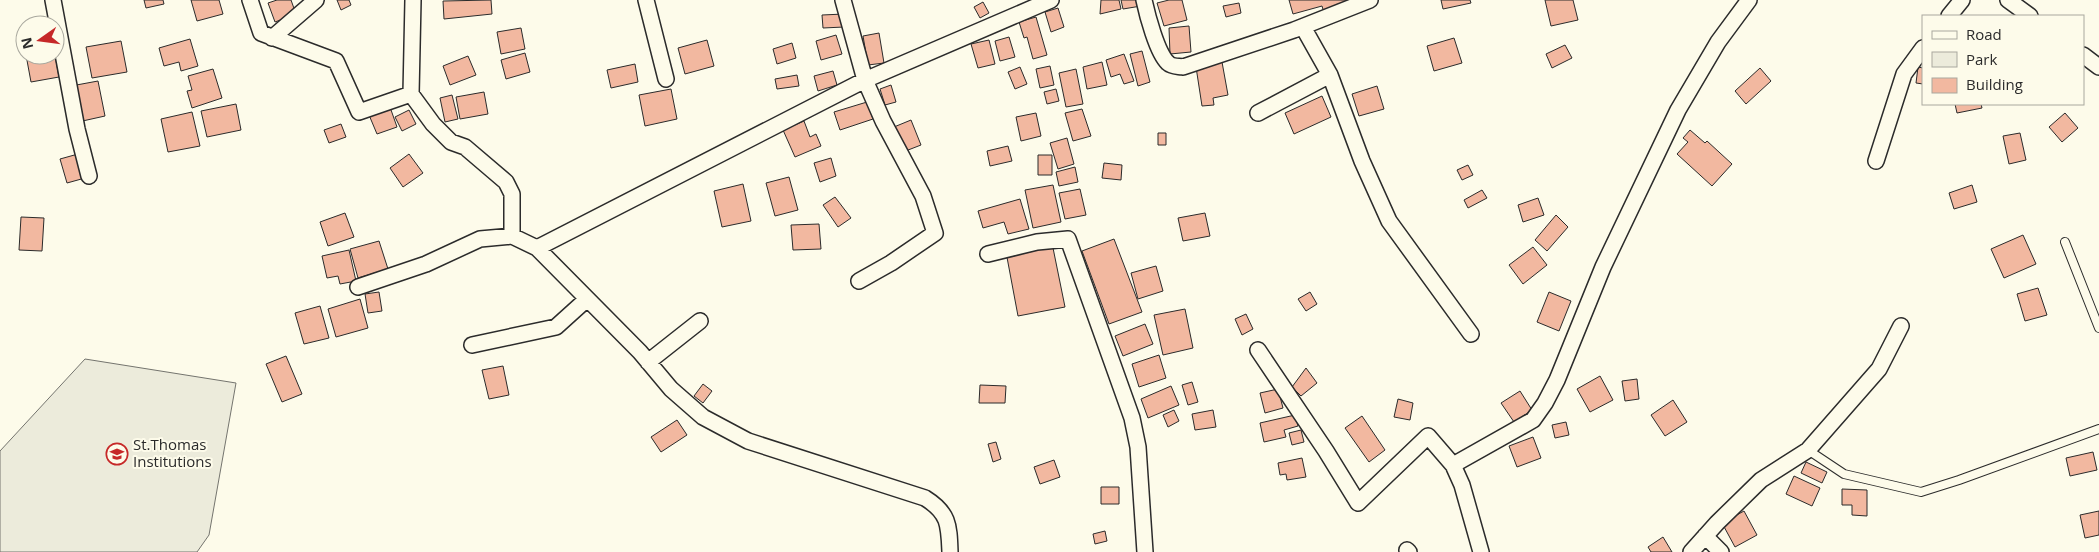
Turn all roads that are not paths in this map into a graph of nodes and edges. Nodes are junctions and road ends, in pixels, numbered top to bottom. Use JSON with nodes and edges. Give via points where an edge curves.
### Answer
{"nodes":[{"id":1,"x":53,"y":0,"type":"edge"},
{"id":2,"x":250,"y":0,"type":"edge"},
{"id":3,"x":316,"y":0,"type":"edge"},
{"id":4,"x":413,"y":0,"type":"edge"},
{"id":5,"x":646,"y":0,"type":"edge"},
{"id":6,"x":843,"y":0,"type":"edge"},
{"id":7,"x":1051,"y":0,"type":"edge"},
{"id":8,"x":1144,"y":0,"type":"edge"},
{"id":9,"x":1370,"y":0,"type":"edge"},
{"id":10,"x":1749,"y":0,"type":"edge"},
{"id":11,"x":1962,"y":0,"type":"edge"},
{"id":12,"x":2008,"y":0,"type":"edge"},
{"id":13,"x":1950,"y":15,"type":"edge"},
{"id":14,"x":2029,"y":15,"type":"edge"},
{"id":15,"x":1303,"y":27,"type":"junction"},
{"id":16,"x":272,"y":38,"type":"junction"},
{"id":17,"x":1922,"y":49,"type":"edge"},
{"id":18,"x":2084,"y":56,"type":"edge"},
{"id":19,"x":2099,"y":67,"type":"edge"},
{"id":20,"x":1330,"y":75,"type":"junction"},
{"id":21,"x":666,"y":78,"type":"dead end"},
{"id":22,"x":865,"y":80,"type":"junction"},
{"id":23,"x":411,"y":94,"type":"junction"},
{"id":24,"x":1258,"y":113,"type":"dead end"},
{"id":25,"x":1876,"y":161,"type":"dead end"},
{"id":26,"x":89,"y":176,"type":"dead end"},
{"id":27,"x":512,"y":236,"type":"junction"},
{"id":28,"x":2065,"y":242,"type":"dead end"},
{"id":29,"x":537,"y":248,"type":"junction"},
{"id":30,"x":988,"y":254,"type":"dead end"},
{"id":31,"x":859,"y":281,"type":"dead end"},
{"id":32,"x":358,"y":287,"type":"dead end"},
{"id":33,"x":587,"y":299,"type":"junction"},
{"id":34,"x":700,"y":321,"type":"dead end"},
{"id":35,"x":1901,"y":326,"type":"dead end"},
{"id":36,"x":2099,"y":328,"type":"edge"},
{"id":37,"x":1471,"y":334,"type":"dead end"},
{"id":38,"x":472,"y":345,"type":"dead end"},
{"id":39,"x":1258,"y":350,"type":"dead end"},
{"id":40,"x":648,"y":362,"type":"junction"},
{"id":41,"x":2099,"y":429,"type":"edge"},
{"id":42,"x":1808,"y":450,"type":"junction"},
{"id":43,"x":1453,"y":465,"type":"junction"},
{"id":44,"x":1705,"y":536,"type":"junction"},
{"id":45,"x":950,"y":552,"type":"edge"},
{"id":46,"x":1145,"y":552,"type":"edge"},
{"id":47,"x":1481,"y":552,"type":"edge"},
{"id":48,"x":1691,"y":552,"type":"edge"},
{"id":49,"x":1721,"y":552,"type":"edge"}],
"edges":[{"from":1,"to":26,"type":"street"},
{"from":2,"to":16,"type":"street","via":[[261,33]]},
{"from":3,"to":16,"type":"street"},
{"from":4,"to":23,"type":"street"},
{"from":5,"to":21,"type":"street"},
{"from":6,"to":22,"type":"street"},
{"from":7,"to":22,"type":"street"},
{"from":8,"to":15,"type":"street","via":[[1164,58],[1171,65],[1183,66]]},
{"from":9,"to":15,"type":"street"},
{"from":10,"to":43,"type":"street","via":[[1718,42],[1678,110],[1603,266],[1545,403],[1533,420]]},
{"from":11,"to":13,"type":"street"},
{"from":12,"to":14,"type":"street"},
{"from":15,"to":20,"type":"street"},
{"from":16,"to":23,"type":"street","via":[[336,60],[359,112]]},
{"from":17,"to":25,"type":"street","via":[[1904,74]]},
{"from":18,"to":19,"type":"street"},
{"from":20,"to":24,"type":"street"},
{"from":20,"to":37,"type":"street","via":[[1362,161],[1389,221]]},
{"from":22,"to":29,"type":"street"},
{"from":22,"to":31,"type":"street","via":[[923,196],[935,233]]},
{"from":23,"to":27,"type":"street","via":[[451,142],[465,147],[506,182],[512,194]]},
{"from":27,"to":29,"type":"street"},
{"from":27,"to":32,"type":"street","via":[[480,240],[426,264]]},
{"from":28,"to":36,"type":"lane"},
{"from":29,"to":33,"type":"street"},
{"from":30,"to":46,"type":"street","via":[[1037,242],[1068,239],[1132,418],[1138,447]]},
{"from":33,"to":38,"type":"street","via":[[556,326]]},
{"from":33,"to":40,"type":"street"},
{"from":34,"to":40,"type":"street"},
{"from":35,"to":42,"type":"street","via":[[1879,369]]},
{"from":39,"to":43,"type":"street","via":[[1358,503],[1428,436]]},
{"from":40,"to":45,"type":"street","via":[[671,389],[703,417],[748,441],[925,498],[940,507],[946,521]]},
{"from":41,"to":42,"type":"lane","via":[[1920,492],[1844,474]]},
{"from":42,"to":44,"type":"street","via":[[1761,480]]},
{"from":43,"to":47,"type":"street"},
{"from":44,"to":48,"type":"street"},
{"from":44,"to":49,"type":"street"}]}
